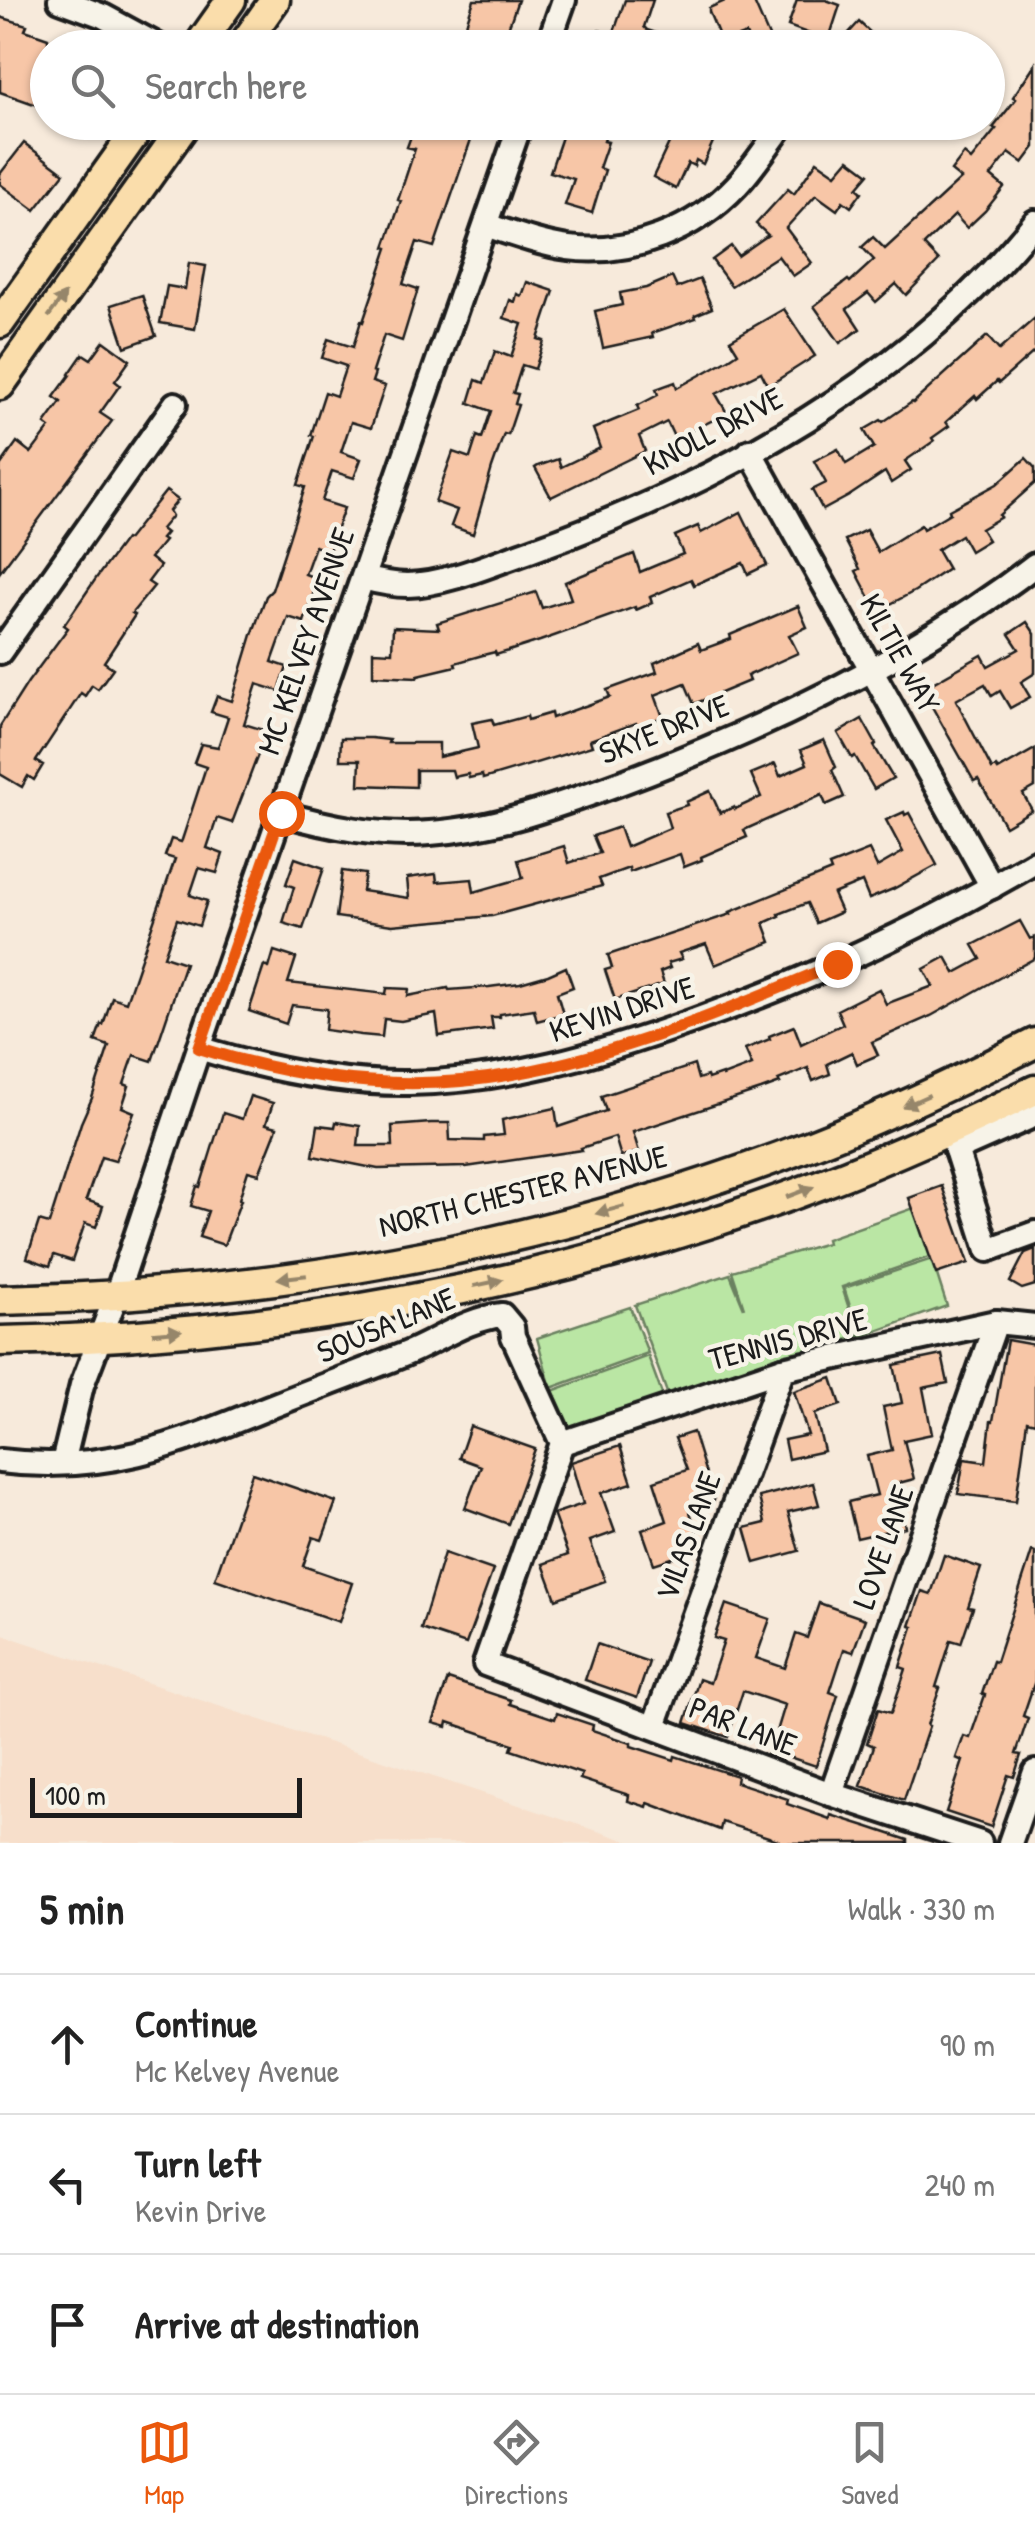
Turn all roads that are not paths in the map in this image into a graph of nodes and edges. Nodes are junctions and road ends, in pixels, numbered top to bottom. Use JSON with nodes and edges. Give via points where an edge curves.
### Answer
{"nodes":[{"id":1,"x":60,"y":0,"type":"edge"},
{"id":2,"x":231,"y":0,"type":"edge"},
{"id":3,"x":275,"y":0,"type":"edge"},
{"id":4,"x":564,"y":0,"type":"edge"},
{"id":5,"x":129,"y":30,"type":"edge"},
{"id":6,"x":210,"y":30,"type":"edge"},
{"id":7,"x":254,"y":30,"type":"edge"},
{"id":8,"x":553,"y":30,"type":"edge"},
{"id":9,"x":130,"y":140,"type":"edge"},
{"id":10,"x":174,"y":140,"type":"edge"},
{"id":11,"x":515,"y":140,"type":"edge"},
{"id":12,"x":771,"y":140,"type":"edge"},
{"id":13,"x":1035,"y":222,"type":"edge"},
{"id":14,"x":486,"y":225,"type":"junction"},
{"id":15,"x":0,"y":323,"type":"edge"},
{"id":16,"x":0,"y":384,"type":"edge"},
{"id":17,"x":175,"y":404,"type":"dead end"},
{"id":18,"x":750,"y":451,"type":"junction"},
{"id":19,"x":1035,"y":564,"type":"edge"},
{"id":20,"x":363,"y":578,"type":"junction"},
{"id":21,"x":0,"y":652,"type":"edge"},
{"id":22,"x":871,"y":669,"type":"junction"},
{"id":23,"x":281,"y":813,"type":"junction"},
{"id":24,"x":1035,"y":862,"type":"edge"},
{"id":25,"x":992,"y":887,"type":"junction"},
{"id":26,"x":1035,"y":1043,"type":"edge"},
{"id":27,"x":199,"y":1048,"type":"junction"},
{"id":28,"x":989,"y":1066,"type":"junction"},
{"id":29,"x":1035,"y":1090,"type":"edge"},
{"id":30,"x":1035,"y":1116,"type":"edge"},
{"id":31,"x":953,"y":1140,"type":"junction"},
{"id":32,"x":1035,"y":1233,"type":"edge"},
{"id":33,"x":116,"y":1296,"type":"junction"},
{"id":34,"x":0,"y":1300,"type":"edge"},
{"id":35,"x":996,"y":1322,"type":"junction"},
{"id":36,"x":1035,"y":1326,"type":"edge"},
{"id":37,"x":100,"y":1337,"type":"junction"},
{"id":38,"x":0,"y":1341,"type":"edge"},
{"id":39,"x":783,"y":1369,"type":"junction"},
{"id":40,"x":562,"y":1442,"type":"junction"},
{"id":41,"x":0,"y":1461,"type":"edge"},
{"id":42,"x":63,"y":1463,"type":"junction"},
{"id":43,"x":654,"y":1726,"type":"junction"},
{"id":44,"x":1035,"y":1772,"type":"edge"},
{"id":45,"x":831,"y":1794,"type":"junction"},
{"id":46,"x":980,"y":1843,"type":"edge"},
{"id":47,"x":1010,"y":1843,"type":"edge"}],
"edges":[{"from":1,"to":5,"type":"street"},
{"from":2,"to":6,"type":"main road"},
{"from":3,"to":7,"type":"main road"},
{"from":4,"to":8,"type":"street"},
{"from":9,"to":15,"type":"main road"},
{"from":16,"to":10,"type":"main road","one_way":true},
{"from":11,"to":14,"type":"street","name":"MC KELVEY AVENUE"},
{"from":12,"to":14,"type":"street","via":[[716,204],[662,236],[617,247],[570,248]]},
{"from":13,"to":18,"type":"street","name":"KNOLL DRIVE","via":[[976,288],[910,346]]},
{"from":14,"to":20,"type":"street","name":"MC KELVEY AVENUE"},
{"from":17,"to":21,"type":"street"},
{"from":18,"to":20,"type":"street","name":"KNOLL DRIVE","via":[[634,509],[488,565],[418,584]]},
{"from":18,"to":22,"type":"street","name":"KILTIE WAY"},
{"from":19,"to":22,"type":"street","name":"SKYE DRIVE"},
{"from":20,"to":23,"type":"street","name":"MC KELVEY AVENUE"},
{"from":22,"to":23,"type":"street","name":"SKYE DRIVE","via":[[680,760],[478,827],[360,831]]},
{"from":22,"to":25,"type":"street","name":"KILTIE WAY"},
{"from":23,"to":27,"type":"street","name":"MC KELVEY AVENUE"},
{"from":24,"to":25,"type":"street","name":"KEVIN DRIVE"},
{"from":25,"to":27,"type":"street","name":"KEVIN DRIVE","via":[[741,1004],[540,1068],[461,1081],[352,1081]]},
{"from":26,"to":28,"type":"main road","name":"NORTH CHESTER AVENUE"},
{"from":27,"to":33,"type":"street","name":"MC KELVEY AVENUE"},
{"from":28,"to":31,"type":"main road","via":[[953,1108]]},
{"from":28,"to":33,"type":"main road","name":"NORTH CHESTER AVENUE","one_way":true,"via":[[779,1157],[636,1204],[522,1234],[309,1275]]},
{"from":29,"to":31,"type":"main road"},
{"from":30,"to":31,"type":"street"},
{"from":31,"to":32,"type":"street","via":[[988,1250]]},
{"from":37,"to":31,"type":"main road","one_way":true,"via":[[315,1315],[532,1274],[720,1220]]},
{"from":33,"to":34,"type":"main road","name":"NORTH CHESTER AVENUE"},
{"from":33,"to":37,"type":"street","name":"MC KELVEY AVENUE"},
{"from":35,"to":36,"type":"street","name":"TENNIS DRIVE"},
{"from":35,"to":39,"type":"street","name":"TENNIS DRIVE"},
{"from":35,"to":45,"type":"street","name":"LOVE LANE"},
{"from":37,"to":38,"type":"main road"},
{"from":37,"to":42,"type":"street","name":"MC KELVEY AVENUE"},
{"from":39,"to":40,"type":"street","name":"TENNIS DRIVE"},
{"from":39,"to":43,"type":"street","name":"VILAS LANE"},
{"from":40,"to":42,"type":"street","name":"SOUSA LANE","via":[[502,1315],[168,1446]]},
{"from":40,"to":43,"type":"street","name":"PAR LANE","via":[[485,1664]]},
{"from":41,"to":42,"type":"street"},
{"from":43,"to":45,"type":"street","name":"PAR LANE"},
{"from":44,"to":47,"type":"street"},
{"from":45,"to":46,"type":"street","name":"PAR LANE"}]}
